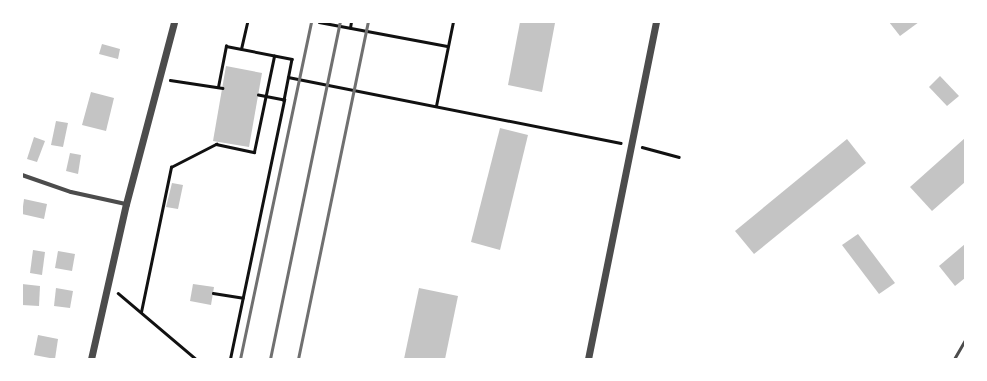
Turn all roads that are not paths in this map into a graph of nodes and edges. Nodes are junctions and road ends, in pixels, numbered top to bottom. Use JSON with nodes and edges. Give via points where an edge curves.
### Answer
{"nodes":[{"id":1,"x":174,"y":22,"type":"edge"},
{"id":2,"x":656,"y":22,"type":"edge"},
{"id":3,"x":22,"y":175,"type":"edge"},
{"id":4,"x":126,"y":204,"type":"junction"},
{"id":5,"x":965,"y":340,"type":"edge"},
{"id":6,"x":91,"y":359,"type":"edge"},
{"id":7,"x":588,"y":359,"type":"edge"},
{"id":8,"x":954,"y":359,"type":"edge"}],
"edges":[{"from":1,"to":4,"type":"street"},
{"from":2,"to":7,"type":"street"},
{"from":3,"to":4,"type":"street","via":[[71,192]]},
{"from":4,"to":6,"type":"street"},
{"from":5,"to":8,"type":"lane"}]}
